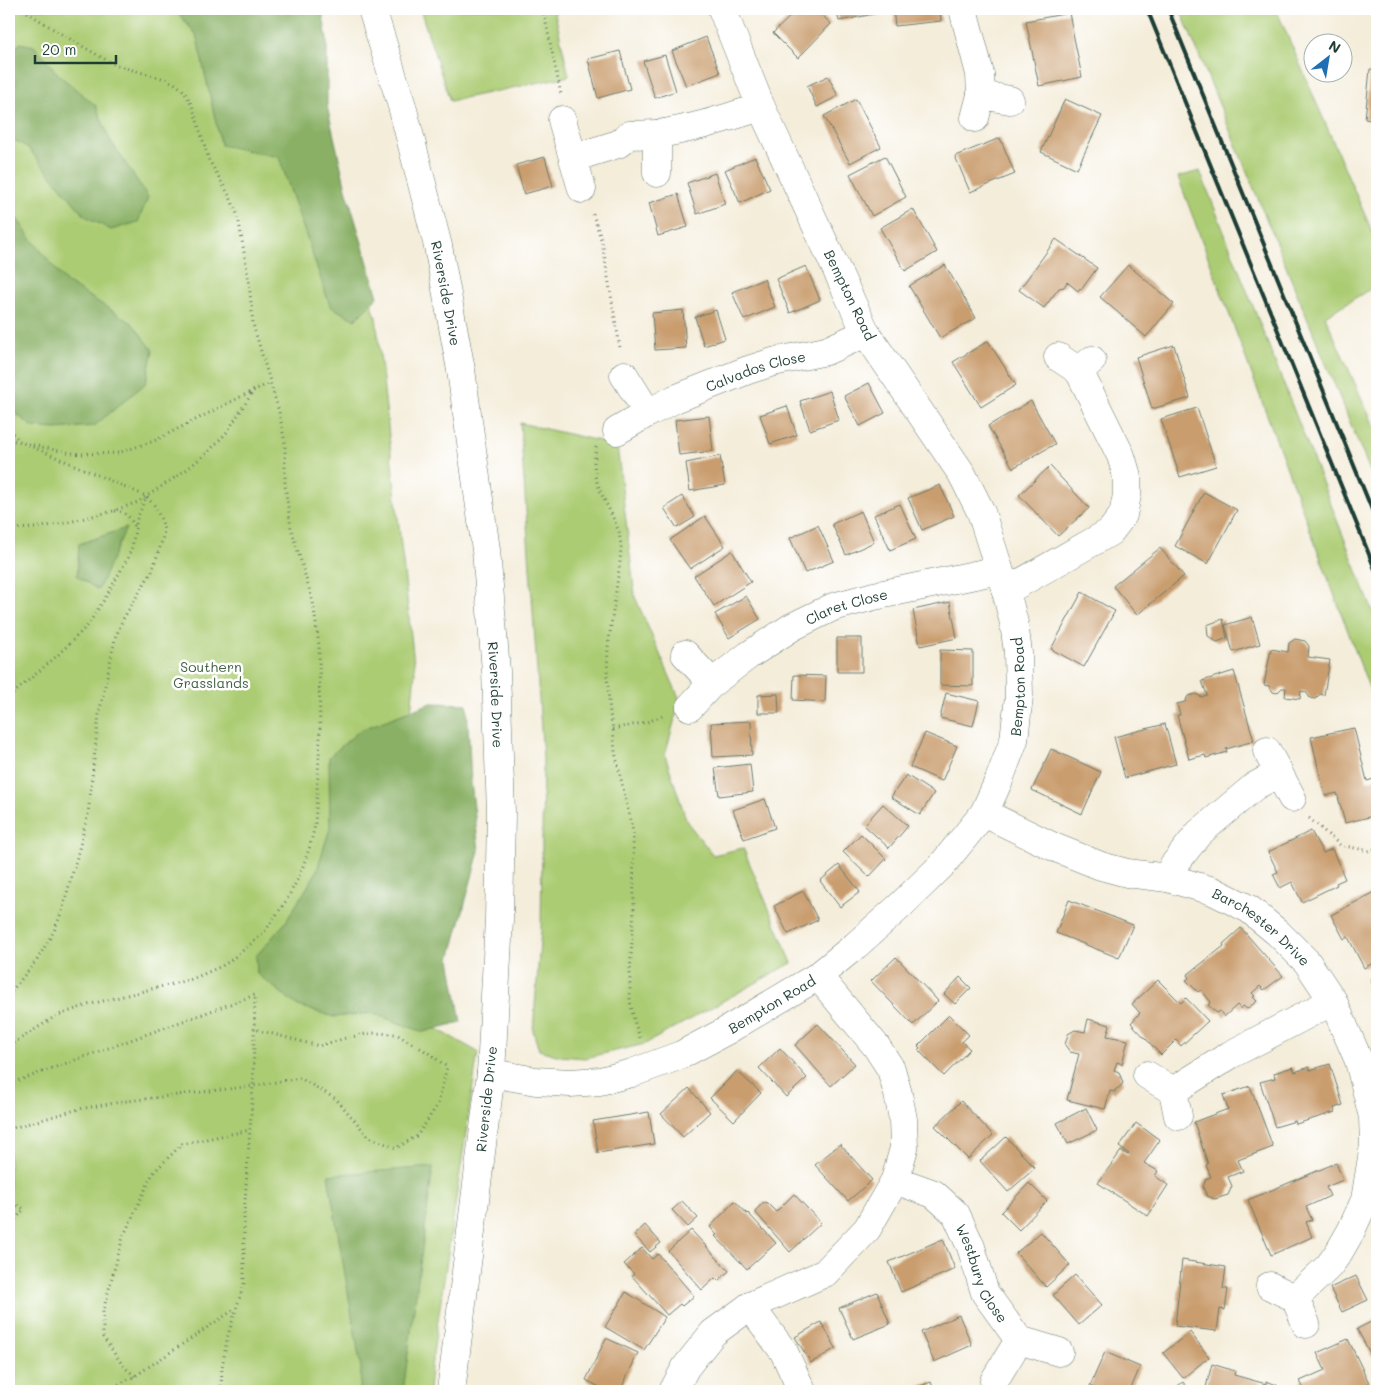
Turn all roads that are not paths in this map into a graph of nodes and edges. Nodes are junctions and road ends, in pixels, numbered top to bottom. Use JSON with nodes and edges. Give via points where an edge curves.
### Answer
{"nodes":[{"id":1,"x":372,"y":9,"type":"edge"},
{"id":2,"x":722,"y":9,"type":"edge"},
{"id":3,"x":964,"y":9,"type":"edge"},
{"id":4,"x":1010,"y":100,"type":"dead end"},
{"id":5,"x":761,"y":107,"type":"junction"},
{"id":6,"x":562,"y":120,"type":"road end"},
{"id":7,"x":657,"y":134,"type":"junction"},
{"id":8,"x":573,"y":158,"type":"junction"},
{"id":9,"x":657,"y":173,"type":"dead end"},
{"id":10,"x":582,"y":189,"type":"road end"},
{"id":11,"x":866,"y":333,"type":"junction"},
{"id":12,"x":1077,"y":362,"type":"dead end"},
{"id":13,"x":624,"y":375,"type":"road end"},
{"id":14,"x":648,"y":414,"type":"junction"},
{"id":15,"x":617,"y":431,"type":"road end"},
{"id":16,"x":1003,"y":580,"type":"junction"},
{"id":17,"x":685,"y":654,"type":"dead end"},
{"id":18,"x":712,"y":683,"type":"junction"},
{"id":19,"x":690,"y":707,"type":"road end"},
{"id":20,"x":1292,"y":798,"type":"road end"},
{"id":21,"x":984,"y":813,"type":"junction"},
{"id":22,"x":1168,"y":878,"type":"junction"},
{"id":23,"x":818,"y":976,"type":"junction"},
{"id":24,"x":1333,"y":1001,"type":"junction"},
{"id":25,"x":491,"y":1073,"type":"junction"},
{"id":26,"x":1147,"y":1075,"type":"dead end"},
{"id":27,"x":895,"y":1180,"type":"junction"},
{"id":28,"x":1270,"y":1286,"type":"dead end"},
{"id":29,"x":1295,"y":1298,"type":"junction"},
{"id":30,"x":750,"y":1306,"type":"junction"},
{"id":31,"x":1306,"y":1324,"type":"dead end"},
{"id":32,"x":1019,"y":1340,"type":"junction"},
{"id":33,"x":1059,"y":1352,"type":"dead end"},
{"id":34,"x":994,"y":1381,"type":"dead end"},
{"id":35,"x":450,"y":1391,"type":"edge"},
{"id":36,"x":673,"y":1391,"type":"edge"},
{"id":37,"x":802,"y":1391,"type":"edge"}],
"edges":[{"from":1,"to":25,"type":"street","name":"Riverside Drive","via":[[402,106],[438,246],[461,370],[486,550],[496,671],[501,813]]},
{"from":2,"to":5,"type":"street","name":"Bempton Road"},
{"from":3,"to":4,"type":"street","via":[[980,74],[978,107]]},
{"from":5,"to":7,"type":"street","via":[[710,123]]},
{"from":5,"to":11,"type":"street","name":"Bempton Road"},
{"from":6,"to":8,"type":"street"},
{"from":7,"to":8,"type":"street","via":[[629,135],[618,144]]},
{"from":7,"to":9,"type":"street"},
{"from":8,"to":10,"type":"street"},
{"from":11,"to":14,"type":"street","name":"Calvados Close","via":[[826,351],[748,370],[675,399]]},
{"from":11,"to":16,"type":"street","name":"Bempton Road","via":[[962,474],[981,512]]},
{"from":12,"to":16,"type":"street","name":"Claret Close","via":[[1121,456],[1127,476],[1123,515],[1110,532]]},
{"from":13,"to":14,"type":"street"},
{"from":14,"to":15,"type":"street","name":"Calvados Close"},
{"from":16,"to":18,"type":"street","name":"Claret Close","via":[[874,596],[833,607],[792,627]]},
{"from":16,"to":21,"type":"street","name":"Bempton Road","via":[[1014,623],[1019,696],[1014,740]]},
{"from":17,"to":18,"type":"street"},
{"from":18,"to":19,"type":"street","name":"Claret Close"},
{"from":20,"to":22,"type":"street","via":[[1273,762],[1255,786],[1199,833],[1173,866]]},
{"from":21,"to":22,"type":"street","name":"Barchester Drive","via":[[1101,866]]},
{"from":21,"to":23,"type":"street","name":"Bempton Road","via":[[942,865],[856,946]]},
{"from":22,"to":24,"type":"street","name":"Barchester Drive","via":[[1213,891],[1249,909],[1307,962]]},
{"from":23,"to":25,"type":"street","name":"Bempton Road","via":[[681,1055],[632,1073],[600,1081],[570,1083]]},
{"from":23,"to":27,"type":"street","via":[[891,1069],[903,1119],[904,1148]]},
{"from":24,"to":26,"type":"street","via":[[1230,1056],[1176,1103]]},
{"from":24,"to":29,"type":"street","name":"Barchester Drive","via":[[1359,1061],[1373,1117],[1374,1145],[1364,1200],[1350,1231],[1329,1266]]},
{"from":25,"to":35,"type":"street","name":"Riverside Drive"},
{"from":27,"to":30,"type":"street","via":[[867,1229],[825,1273]]},
{"from":27,"to":32,"type":"street","name":"Westbury Close","via":[[934,1194],[956,1214],[971,1247],[985,1293]]},
{"from":28,"to":29,"type":"street"},
{"from":29,"to":31,"type":"street"},
{"from":30,"to":36,"type":"street","via":[[713,1333],[686,1367]]},
{"from":30,"to":37,"type":"street","via":[[784,1352]]},
{"from":32,"to":33,"type":"street"},
{"from":32,"to":34,"type":"street"}]}
